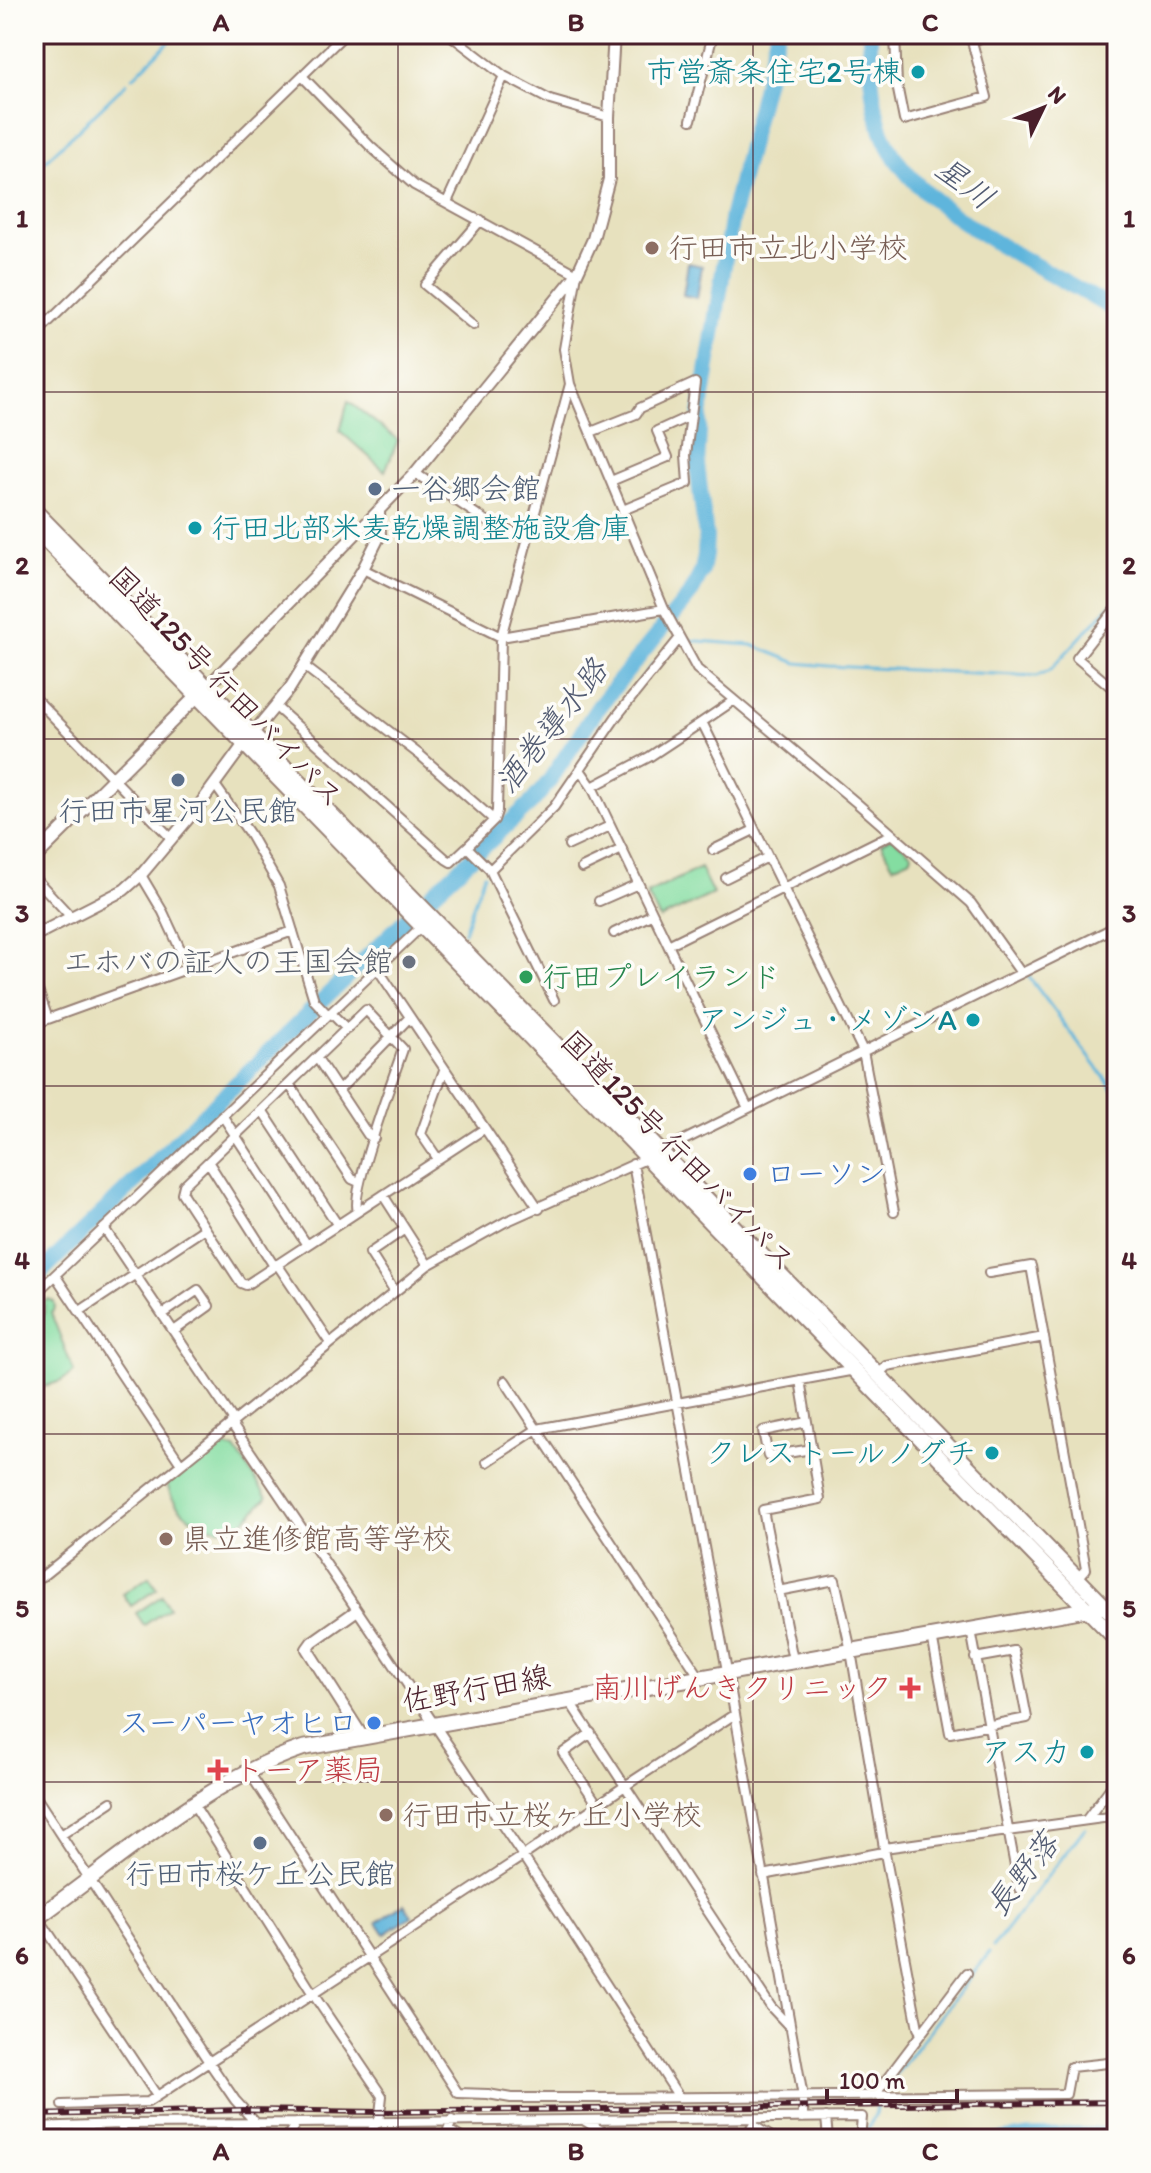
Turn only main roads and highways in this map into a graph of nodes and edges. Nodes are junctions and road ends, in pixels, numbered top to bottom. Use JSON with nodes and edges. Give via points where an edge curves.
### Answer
{"nodes":[{"id":1,"x":34,"y":510,"type":"edge"},
{"id":2,"x":34,"y":528,"type":"edge"},
{"id":3,"x":202,"y":691,"type":"junction"},
{"id":4,"x":34,"y":858,"type":"edge"},
{"id":5,"x":647,"y":1158,"type":"junction"},
{"id":6,"x":1110,"y":1605,"type":"edge"},
{"id":7,"x":1086,"y":1608,"type":"junction"},
{"id":8,"x":1117,"y":1619,"type":"edge"},
{"id":9,"x":1117,"y":1640,"type":"edge"},
{"id":10,"x":36,"y":1918,"type":"edge"}],
"edges":[{"from":1,"to":3,"type":"main road","name":"国道125号 行田バイパス"},
{"from":2,"to":3,"type":"main road","name":"国道125号 行田バイパス"},
{"from":3,"to":4,"type":"main road"},
{"from":3,"to":5,"type":"main road","name":"国道125号 行田バイパス"},
{"from":5,"to":6,"type":"main road","name":"国道125号 行田バイパス","via":[[877,1375],[1077,1579]]},
{"from":5,"to":7,"type":"main road","name":"国道125号 行田バイパス"},
{"from":6,"to":7,"type":"main road","name":"佐野行田線"},
{"from":6,"to":8,"type":"main road","name":"国道125号 行田バイパス"},
{"from":7,"to":9,"type":"main road","name":"国道125号 行田バイパス"},
{"from":7,"to":10,"type":"main road","name":"佐野行田線","via":[[303,1748],[248,1771],[194,1805]]}]}
